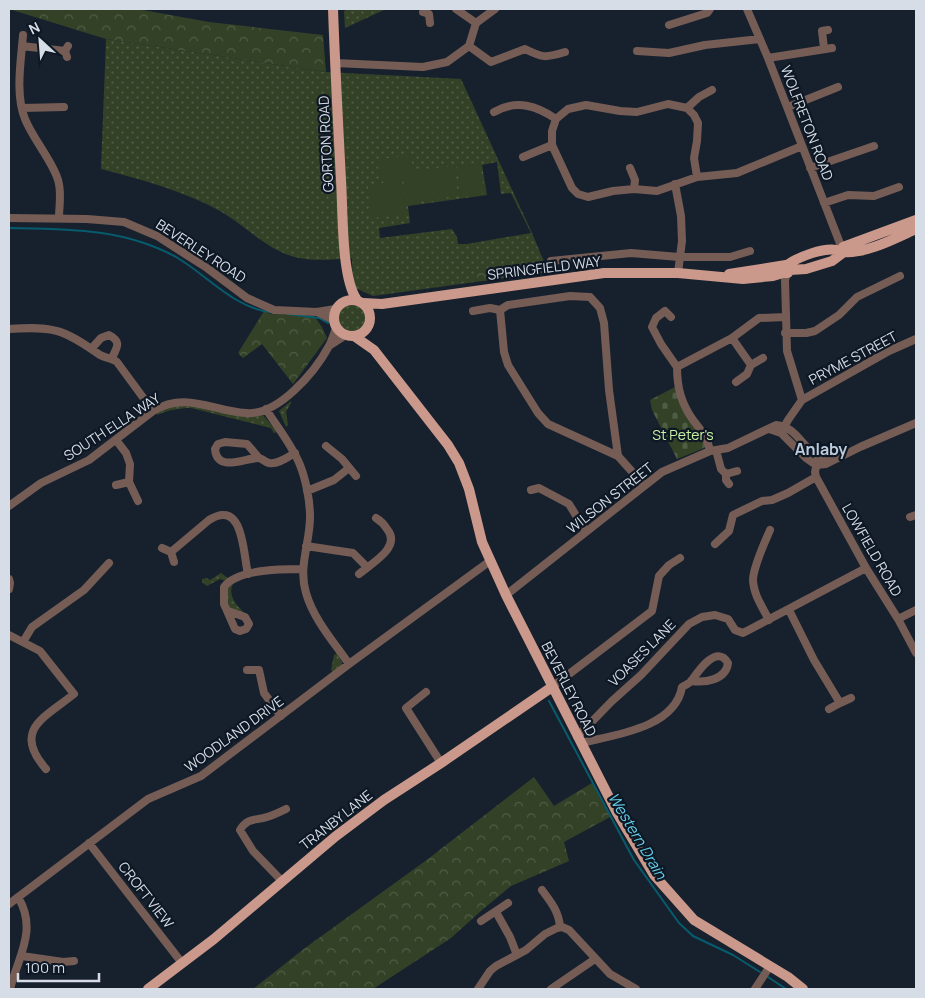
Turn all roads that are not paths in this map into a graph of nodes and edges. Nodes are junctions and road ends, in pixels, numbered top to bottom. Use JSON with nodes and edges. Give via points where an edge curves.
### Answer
{"nodes":[{"id":1,"x":334,"y":9,"type":"edge"},
{"id":2,"x":437,"y":9,"type":"edge"},
{"id":3,"x":456,"y":9,"type":"edge"},
{"id":4,"x":495,"y":9,"type":"edge"},
{"id":5,"x":710,"y":9,"type":"edge"},
{"id":6,"x":747,"y":9,"type":"edge"},
{"id":7,"x":427,"y":17,"type":"dead end"},
{"id":8,"x":476,"y":23,"type":"junction"},
{"id":9,"x":669,"y":25,"type":"dead end"},
{"id":10,"x":828,"y":30,"type":"dead end"},
{"id":11,"x":23,"y":35,"type":"dead end"},
{"id":12,"x":760,"y":39,"type":"junction"},
{"id":13,"x":22,"y":46,"type":"junction"},
{"id":14,"x":469,"y":46,"type":"junction"},
{"id":15,"x":67,"y":51,"type":"dead end"},
{"id":16,"x":636,"y":51,"type":"dead end"},
{"id":17,"x":565,"y":52,"type":"dead end"},
{"id":18,"x":551,"y":56,"type":"junction"},
{"id":19,"x":768,"y":58,"type":"junction"},
{"id":20,"x":335,"y":62,"type":"junction"},
{"id":21,"x":553,"y":66,"type":"dead end"},
{"id":22,"x":838,"y":87,"type":"dead end"},
{"id":23,"x":713,"y":89,"type":"dead end"},
{"id":24,"x":66,"y":105,"type":"dead end"},
{"id":25,"x":788,"y":107,"type":"junction"},
{"id":26,"x":22,"y":108,"type":"junction"},
{"id":27,"x":497,"y":108,"type":"dead end"},
{"id":28,"x":687,"y":108,"type":"junction"},
{"id":29,"x":556,"y":119,"type":"junction"},
{"id":30,"x":552,"y":145,"type":"junction"},
{"id":31,"x":802,"y":146,"type":"junction"},
{"id":32,"x":874,"y":146,"type":"dead end"},
{"id":33,"x":522,"y":157,"type":"dead end"},
{"id":34,"x":630,"y":168,"type":"dead end"},
{"id":35,"x":810,"y":168,"type":"junction"},
{"id":36,"x":697,"y":177,"type":"junction"},
{"id":37,"x":890,"y":181,"type":"dead end"},
{"id":38,"x":675,"y":184,"type":"junction"},
{"id":39,"x":634,"y":189,"type":"junction"},
{"id":40,"x":824,"y":203,"type":"junction"},
{"id":41,"x":9,"y":218,"type":"edge"},
{"id":42,"x":59,"y":218,"type":"junction"},
{"id":43,"x":916,"y":220,"type":"edge"},
{"id":44,"x":916,"y":229,"type":"edge"},
{"id":45,"x":841,"y":250,"type":"junction"},
{"id":46,"x":750,"y":251,"type":"dead end"},
{"id":47,"x":679,"y":257,"type":"junction"},
{"id":48,"x":555,"y":263,"type":"dead end"},
{"id":49,"x":786,"y":269,"type":"junction"},
{"id":50,"x":678,"y":273,"type":"junction"},
{"id":51,"x":900,"y":276,"type":"dead end"},
{"id":52,"x":348,"y":278,"type":"junction"},
{"id":53,"x":360,"y":301,"type":"junction"},
{"id":54,"x":382,"y":304,"type":"junction"},
{"id":55,"x":339,"y":305,"type":"junction"},
{"id":56,"x":500,"y":310,"type":"junction"},
{"id":57,"x":473,"y":311,"type":"dead end"},
{"id":58,"x":317,"y":312,"type":"junction"},
{"id":59,"x":671,"y":317,"type":"dead end"},
{"id":60,"x":786,"y":317,"type":"junction"},
{"id":61,"x":335,"y":324,"type":"junction"},
{"id":62,"x":368,"y":324,"type":"junction"},
{"id":63,"x":9,"y":329,"type":"edge"},
{"id":64,"x":785,"y":333,"type":"junction"},
{"id":65,"x":350,"y":336,"type":"junction"},
{"id":66,"x":732,"y":338,"type":"junction"},
{"id":67,"x":916,"y":339,"type":"edge"},
{"id":68,"x":329,"y":346,"type":"junction"},
{"id":69,"x":92,"y":348,"type":"junction"},
{"id":70,"x":374,"y":350,"type":"junction"},
{"id":71,"x":112,"y":358,"type":"junction"},
{"id":72,"x":762,"y":358,"type":"dead end"},
{"id":73,"x":751,"y":365,"type":"junction"},
{"id":74,"x":677,"y":367,"type":"junction"},
{"id":75,"x":736,"y":382,"type":"dead end"},
{"id":76,"x":802,"y":400,"type":"junction"},
{"id":77,"x":266,"y":409,"type":"junction"},
{"id":78,"x":153,"y":411,"type":"junction"},
{"id":79,"x":916,"y":423,"type":"edge"},
{"id":80,"x":783,"y":429,"type":"junction"},
{"id":81,"x":116,"y":440,"type":"junction"},
{"id":82,"x":326,"y":446,"type":"dead end"},
{"id":83,"x":713,"y":451,"type":"junction"},
{"id":84,"x":294,"y":453,"type":"junction"},
{"id":85,"x":618,"y":456,"type":"junction"},
{"id":86,"x":259,"y":458,"type":"junction"},
{"id":87,"x":817,"y":461,"type":"junction"},
{"id":88,"x":348,"y":468,"type":"junction"},
{"id":89,"x":737,"y":471,"type":"dead end"},
{"id":90,"x":726,"y":474,"type":"junction"},
{"id":91,"x":356,"y":476,"type":"dead end"},
{"id":92,"x":816,"y":477,"type":"junction"},
{"id":93,"x":129,"y":482,"type":"junction"},
{"id":94,"x":116,"y":485,"type":"dead end"},
{"id":95,"x":644,"y":485,"type":"junction"},
{"id":96,"x":728,"y":485,"type":"dead end"},
{"id":97,"x":530,"y":490,"type":"dead end"},
{"id":98,"x":307,"y":491,"type":"junction"},
{"id":99,"x":139,"y":504,"type":"dead end"},
{"id":100,"x":9,"y":506,"type":"edge"},
{"id":101,"x":380,"y":518,"type":"dead end"},
{"id":102,"x":586,"y":532,"type":"junction"},
{"id":103,"x":770,"y":535,"type":"dead end"},
{"id":104,"x":715,"y":544,"type":"dead end"},
{"id":105,"x":306,"y":546,"type":"junction"},
{"id":106,"x":162,"y":548,"type":"dead end"},
{"id":107,"x":171,"y":552,"type":"junction"},
{"id":108,"x":681,"y":558,"type":"dead end"},
{"id":109,"x":490,"y":561,"type":"junction"},
{"id":110,"x":174,"y":562,"type":"dead end"},
{"id":111,"x":109,"y":564,"type":"dead end"},
{"id":112,"x":367,"y":567,"type":"junction"},
{"id":113,"x":866,"y":568,"type":"junction"},
{"id":114,"x":303,"y":569,"type":"junction"},
{"id":115,"x":248,"y":574,"type":"junction"},
{"id":116,"x":360,"y":574,"type":"dead end"},
{"id":117,"x":9,"y":579,"type":"edge"},
{"id":118,"x":9,"y":589,"type":"edge"},
{"id":119,"x":506,"y":595,"type":"junction"},
{"id":120,"x":789,"y":610,"type":"junction"},
{"id":121,"x":916,"y":610,"type":"edge"},
{"id":122,"x":228,"y":611,"type":"dead end"},
{"id":123,"x":898,"y":619,"type":"junction"},
{"id":124,"x":769,"y":620,"type":"junction"},
{"id":125,"x":9,"y":636,"type":"edge"},
{"id":126,"x":23,"y":642,"type":"junction"},
{"id":127,"x":916,"y":653,"type":"edge"},
{"id":128,"x":349,"y":664,"type":"junction"},
{"id":129,"x":247,"y":670,"type":"dead end"},
{"id":130,"x":691,"y":681,"type":"junction"},
{"id":131,"x":552,"y":687,"type":"junction"},
{"id":132,"x":426,"y":692,"type":"dead end"},
{"id":133,"x":851,"y":698,"type":"dead end"},
{"id":134,"x":840,"y":703,"type":"junction"},
{"id":135,"x":829,"y":710,"type":"dead end"},
{"id":136,"x":281,"y":716,"type":"junction"},
{"id":137,"x":579,"y":740,"type":"junction"},
{"id":138,"x":441,"y":763,"type":"junction"},
{"id":139,"x":46,"y":769,"type":"dead end"},
{"id":140,"x":286,"y":810,"type":"dead end"},
{"id":141,"x":89,"y":843,"type":"junction"},
{"id":142,"x":282,"y":881,"type":"junction"},
{"id":143,"x":542,"y":890,"type":"dead end"},
{"id":144,"x":18,"y":897,"type":"junction"},
{"id":145,"x":508,"y":903,"type":"dead end"},
{"id":146,"x":9,"y":904,"type":"edge"},
{"id":147,"x":496,"y":912,"type":"junction"},
{"id":148,"x":481,"y":921,"type":"dead end"},
{"id":149,"x":560,"y":927,"type":"junction"},
{"id":150,"x":517,"y":955,"type":"junction"},
{"id":151,"x":22,"y":956,"type":"junction"},
{"id":152,"x":595,"y":959,"type":"junction"},
{"id":153,"x":182,"y":963,"type":"junction"},
{"id":154,"x":770,"y":966,"type":"junction"},
{"id":155,"x":70,"y":971,"type":"dead end"},
{"id":156,"x":10,"y":989,"type":"edge"},
{"id":157,"x":148,"y":989,"type":"edge"},
{"id":158,"x":478,"y":989,"type":"edge"},
{"id":159,"x":551,"y":989,"type":"edge"},
{"id":160,"x":636,"y":989,"type":"edge"},
{"id":161,"x":755,"y":989,"type":"edge"},
{"id":162,"x":803,"y":989,"type":"edge"}],
"edges":[{"from":1,"to":20,"type":"main road","name":"GORTON ROAD"},
{"from":2,"to":7,"type":"street"},
{"from":3,"to":8,"type":"street"},
{"from":4,"to":8,"type":"street"},
{"from":5,"to":9,"type":"street","via":[[707,14]]},
{"from":6,"to":12,"type":"street","name":"WOLFRETON ROAD"},
{"from":8,"to":14,"type":"street"},
{"from":10,"to":19,"type":"street","via":[[822,31],[828,48]]},
{"from":11,"to":13,"type":"street"},
{"from":12,"to":16,"type":"street","via":[[705,45],[670,53]]},
{"from":12,"to":19,"type":"street","name":"WOLFRETON ROAD"},
{"from":13,"to":15,"type":"street"},
{"from":13,"to":26,"type":"street"},
{"from":14,"to":18,"type":"street","via":[[491,62],[524,47],[540,57]]},
{"from":14,"to":20,"type":"street","via":[[447,62],[423,67]]},
{"from":17,"to":18,"type":"street"},
{"from":18,"to":21,"type":"street"},
{"from":19,"to":25,"type":"street","name":"WOLFRETON ROAD"},
{"from":20,"to":52,"type":"main road","name":"GORTON ROAD"},
{"from":22,"to":25,"type":"street"},
{"from":23,"to":28,"type":"street"},
{"from":24,"to":26,"type":"street"},
{"from":25,"to":31,"type":"street","name":"WOLFRETON ROAD"},
{"from":26,"to":42,"type":"street","via":[[24,119],[58,179]]},
{"from":27,"to":29,"type":"street","via":[[523,104],[541,109]]},
{"from":28,"to":29,"type":"street","via":[[668,104],[637,112],[586,105],[568,109]]},
{"from":28,"to":36,"type":"street","via":[[698,123],[694,158]]},
{"from":29,"to":30,"type":"street"},
{"from":30,"to":33,"type":"street"},
{"from":30,"to":39,"type":"street","via":[[578,194],[588,197]]},
{"from":31,"to":35,"type":"street","name":"WOLFRETON ROAD"},
{"from":31,"to":36,"type":"street","via":[[737,173]]},
{"from":32,"to":35,"type":"street"},
{"from":34,"to":39,"type":"street","via":[[635,180]]},
{"from":35,"to":40,"type":"street","name":"WOLFRETON ROAD"},
{"from":36,"to":38,"type":"street"},
{"from":37,"to":40,"type":"street","via":[[896,188],[874,196],[848,195]]},
{"from":38,"to":39,"type":"street","via":[[657,191]]},
{"from":38,"to":47,"type":"street","via":[[681,216]]},
{"from":40,"to":45,"type":"street","name":"WOLFRETON ROAD"},
{"from":41,"to":42,"type":"street","name":"BEVERLEY ROAD"},
{"from":42,"to":58,"type":"street","name":"BEVERLEY ROAD","via":[[124,222],[157,236],[247,298],[274,310]]},
{"from":43,"to":45,"type":"main road","name":"SPRINGFIELD WAY"},
{"from":44,"to":45,"type":"main road","name":"SPRINGFIELD WAY","via":[[854,253]]},
{"from":45,"to":49,"type":"main road","name":"SPRINGFIELD WAY","via":[[832,249],[795,259]]},
{"from":46,"to":47,"type":"street","name":"SPRINGFIELD WAY","via":[[730,257]]},
{"from":47,"to":48,"type":"street","name":"SPRINGFIELD WAY","via":[[631,253]]},
{"from":47,"to":50,"type":"street"},
{"from":49,"to":50,"type":"main road","name":"SPRINGFIELD WAY","via":[[711,277]]},
{"from":49,"to":60,"type":"street"},
{"from":50,"to":54,"type":"main road","name":"SPRINGFIELD WAY","via":[[604,273]]},
{"from":51,"to":64,"type":"street","via":[[857,297],[839,315],[815,331]]},
{"from":52,"to":53,"type":"main road","name":"GORTON ROAD","via":[[352,292]]},
{"from":52,"to":55,"type":"main road","name":"GORTON ROAD"},
{"from":53,"to":54,"type":"main road","name":"SPRINGFIELD WAY"},
{"from":53,"to":55,"type":"main road","via":[[352,299]]},
{"from":53,"to":62,"type":"main road","via":[[367,307]]},
{"from":54,"to":62,"type":"main road"},
{"from":55,"to":58,"type":"street","name":"BEVERLEY ROAD"},
{"from":55,"to":61,"type":"main road"},
{"from":56,"to":57,"type":"street"},
{"from":56,"to":85,"type":"street","via":[[508,365],[538,413],[548,424]]},
{"from":56,"to":85,"type":"street","via":[[508,305],[570,296],[590,297],[600,308]]},
{"from":58,"to":61,"type":"street","name":"BEVERLEY ROAD"},
{"from":59,"to":74,"type":"street","via":[[665,311],[656,318],[652,327]]},
{"from":60,"to":64,"type":"street"},
{"from":60,"to":66,"type":"street","via":[[759,318]]},
{"from":61,"to":65,"type":"main road"},
{"from":61,"to":68,"type":"street","name":"SOUTH ELLA WAY"},
{"from":62,"to":65,"type":"main road","via":[[363,332]]},
{"from":62,"to":70,"type":"main road","name":"BEVERLEY ROAD"},
{"from":63,"to":69,"type":"street","via":[[38,327],[55,330]]},
{"from":64,"to":76,"type":"street","via":[[786,351]]},
{"from":65,"to":68,"type":"street","name":"SOUTH ELLA WAY"},
{"from":65,"to":70,"type":"main road","name":"BEVERLEY ROAD"},
{"from":66,"to":73,"type":"street"},
{"from":66,"to":74,"type":"street"},
{"from":67,"to":76,"type":"street","name":"PRYME STREET"},
{"from":68,"to":77,"type":"street","name":"SOUTH ELLA WAY","via":[[305,380]]},
{"from":69,"to":71,"type":"street","via":[[102,356]]},
{"from":69,"to":71,"type":"street","via":[[101,338],[109,335],[116,338],[117,349]]},
{"from":70,"to":109,"type":"main road","name":"BEVERLEY ROAD","via":[[459,463]]},
{"from":71,"to":78,"type":"street"},
{"from":72,"to":73,"type":"street"},
{"from":73,"to":75,"type":"street","via":[[748,374]]},
{"from":74,"to":83,"type":"street","via":[[679,392]]},
{"from":76,"to":80,"type":"street"},
{"from":77,"to":78,"type":"street","name":"SOUTH ELLA WAY","via":[[246,413],[180,401]]},
{"from":77,"to":84,"type":"street"},
{"from":78,"to":81,"type":"street","name":"SOUTH ELLA WAY"},
{"from":79,"to":87,"type":"street","via":[[826,464]]},
{"from":80,"to":83,"type":"street","name":"WILSON STREET","via":[[767,428],[728,448]]},
{"from":80,"to":87,"type":"street","via":[[806,458]]},
{"from":81,"to":93,"type":"street","via":[[130,464]]},
{"from":81,"to":100,"type":"street","name":"SOUTH ELLA WAY","via":[[82,464],[30,490]]},
{"from":82,"to":88,"type":"street"},
{"from":83,"to":90,"type":"street"},
{"from":83,"to":95,"type":"street","name":"WILSON STREET","via":[[662,472]]},
{"from":84,"to":86,"type":"street","via":[[270,463]]},
{"from":84,"to":98,"type":"street"},
{"from":85,"to":95,"type":"street"},
{"from":86,"to":86,"type":"street","via":[[224,462],[218,458],[216,449],[218,444],[225,442],[247,444]]},
{"from":87,"to":92,"type":"street","name":"LOWFIELD ROAD"},
{"from":88,"to":91,"type":"street"},
{"from":88,"to":98,"type":"street","via":[[334,480]]},
{"from":89,"to":90,"type":"street"},
{"from":90,"to":96,"type":"street"},
{"from":92,"to":104,"type":"street","via":[[788,493],[733,515],[729,531]]},
{"from":92,"to":113,"type":"street","name":"LOWFIELD ROAD"},
{"from":93,"to":94,"type":"street"},
{"from":93,"to":99,"type":"street"},
{"from":95,"to":102,"type":"street","name":"WILSON STREET"},
{"from":97,"to":102,"type":"street","via":[[540,488],[569,504]]},
{"from":98,"to":105,"type":"street","via":[[310,518]]},
{"from":101,"to":112,"type":"street","via":[[392,540],[379,559]]},
{"from":102,"to":119,"type":"street","name":"WILSON STREET"},
{"from":103,"to":124,"type":"street","via":[[753,580]]},
{"from":105,"to":112,"type":"street","via":[[353,553]]},
{"from":105,"to":114,"type":"street"},
{"from":106,"to":107,"type":"street"},
{"from":107,"to":110,"type":"street"},
{"from":107,"to":115,"type":"street","via":[[209,520],[228,516],[239,527]]},
{"from":108,"to":131,"type":"street","via":[[659,576],[652,611]]},
{"from":109,"to":119,"type":"main road","name":"BEVERLEY ROAD"},
{"from":109,"to":128,"type":"street","name":"WOODLAND DRIVE"},
{"from":111,"to":126,"type":"street","via":[[84,590],[32,627]]},
{"from":112,"to":116,"type":"street"},
{"from":113,"to":120,"type":"street","name":"VOASES LANE"},
{"from":113,"to":123,"type":"street","name":"LOWFIELD ROAD"},
{"from":114,"to":115,"type":"street"},
{"from":114,"to":128,"type":"street","via":[[305,591],[314,616]]},
{"from":115,"to":122,"type":"street","via":[[231,579],[224,587],[223,599]]},
{"from":117,"to":118,"type":"street"},
{"from":119,"to":131,"type":"main road","name":"BEVERLEY ROAD"},
{"from":120,"to":124,"type":"street","name":"VOASES LANE"},
{"from":120,"to":134,"type":"street"},
{"from":121,"to":123,"type":"street"},
{"from":123,"to":127,"type":"street","name":"LOWFIELD ROAD"},
{"from":124,"to":137,"type":"street","name":"VOASES LANE","via":[[743,633],[735,630],[728,619],[715,615],[689,624],[641,675],[612,700]]},
{"from":125,"to":126,"type":"street"},
{"from":126,"to":139,"type":"street","via":[[44,655],[74,694],[42,719],[33,732],[33,751]]},
{"from":128,"to":136,"type":"street","name":"WOODLAND DRIVE"},
{"from":129,"to":136,"type":"street","via":[[259,670],[264,693]]},
{"from":130,"to":130,"type":"street","via":[[701,666],[714,657],[721,657],[728,663],[719,678]]},
{"from":130,"to":137,"type":"street","via":[[682,687],[675,703],[653,723],[640,729]]},
{"from":131,"to":137,"type":"main road","name":"BEVERLEY ROAD"},
{"from":131,"to":138,"type":"main road","name":"TRANBY LANE"},
{"from":132,"to":138,"type":"street","via":[[406,708]]},
{"from":133,"to":134,"type":"street"},
{"from":134,"to":135,"type":"street"},
{"from":136,"to":141,"type":"street","name":"WOODLAND DRIVE","via":[[201,776],[148,799]]},
{"from":137,"to":154,"type":"main road","name":"BEVERLEY ROAD","via":[[654,875],[694,920]]},
{"from":138,"to":142,"type":"main road","name":"TRANBY LANE","via":[[384,800]]},
{"from":140,"to":142,"type":"street","via":[[244,823],[240,830],[253,851]]},
{"from":141,"to":144,"type":"street","name":"WOODLAND DRIVE"},
{"from":141,"to":153,"type":"street","name":"CROFT VIEW"},
{"from":142,"to":153,"type":"main road","name":"TRANBY LANE"},
{"from":143,"to":149,"type":"street","via":[[557,912]]},
{"from":144,"to":146,"type":"street","name":"WOODLAND DRIVE"},
{"from":144,"to":151,"type":"street","via":[[26,909],[28,924]]},
{"from":145,"to":147,"type":"street"},
{"from":147,"to":148,"type":"street"},
{"from":147,"to":150,"type":"street"},
{"from":149,"to":150,"type":"street"},
{"from":149,"to":152,"type":"street","via":[[569,930]]},
{"from":150,"to":158,"type":"street","via":[[493,968]]},
{"from":151,"to":155,"type":"street","via":[[72,962]]},
{"from":151,"to":156,"type":"street"},
{"from":152,"to":159,"type":"street"},
{"from":152,"to":160,"type":"street","via":[[610,974]]},
{"from":153,"to":157,"type":"main road","name":"TRANBY LANE"},
{"from":154,"to":161,"type":"street"},
{"from":154,"to":162,"type":"main road","name":"BEVERLEY ROAD"}]}
